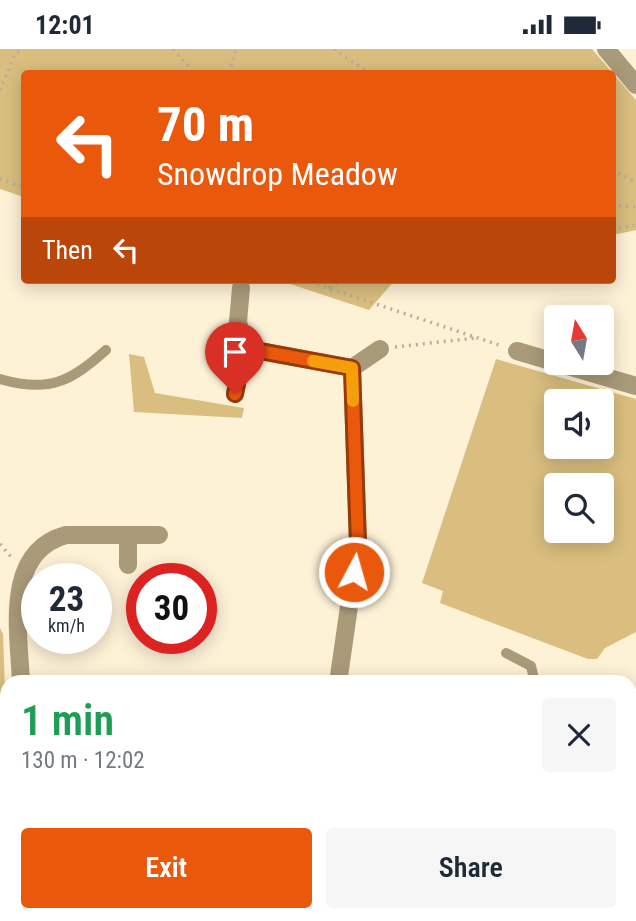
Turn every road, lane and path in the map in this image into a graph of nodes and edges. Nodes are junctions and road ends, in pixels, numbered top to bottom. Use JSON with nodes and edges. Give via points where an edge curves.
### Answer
{"nodes":[{"id":1,"x":22,"y":49,"type":"edge"},
{"id":2,"x":173,"y":49,"type":"edge"},
{"id":3,"x":236,"y":49,"type":"edge"},
{"id":4,"x":334,"y":49,"type":"edge"},
{"id":5,"x":606,"y":49,"type":"edge"},
{"id":6,"x":191,"y":70,"type":"edge"},
{"id":7,"x":230,"y":70,"type":"edge"},
{"id":8,"x":365,"y":70,"type":"edge"},
{"id":9,"x":636,"y":85,"type":"edge"},
{"id":10,"x":0,"y":90,"type":"edge"},
{"id":11,"x":616,"y":172,"type":"edge"},
{"id":12,"x":0,"y":179,"type":"edge"},
{"id":13,"x":636,"y":182,"type":"edge"},
{"id":14,"x":21,"y":186,"type":"edge"},
{"id":15,"x":616,"y":205,"type":"edge"},
{"id":16,"x":636,"y":207,"type":"edge"},
{"id":17,"x":636,"y":225,"type":"edge"},
{"id":18,"x":616,"y":229,"type":"edge"},
{"id":19,"x":317,"y":284,"type":"edge"},
{"id":20,"x":328,"y":284,"type":"edge"},
{"id":21,"x":337,"y":284,"type":"edge"},
{"id":22,"x":241,"y":288,"type":"dead end"},
{"id":23,"x":330,"y":288,"type":"junction"},
{"id":24,"x":477,"y":337,"type":"junction"},
{"id":25,"x":244,"y":348,"type":"junction"},
{"id":26,"x":380,"y":349,"type":"joint"},
{"id":27,"x":106,"y":350,"type":"dead end"},
{"id":28,"x":517,"y":351,"type":"joint"},
{"id":29,"x":352,"y":368,"type":"junction"},
{"id":30,"x":0,"y":379,"type":"edge"},
{"id":31,"x":636,"y":386,"type":"edge"},
{"id":32,"x":235,"y":394,"type":"dead end"},
{"id":33,"x":128,"y":535,"type":"junction"},
{"id":34,"x":159,"y":535,"type":"dead end"},
{"id":35,"x":128,"y":563,"type":"edge"},
{"id":36,"x":9,"y":605,"type":"edge"},
{"id":37,"x":506,"y":653,"type":"dead end"},
{"id":38,"x":20,"y":675,"type":"edge"},
{"id":39,"x":339,"y":675,"type":"edge"},
{"id":40,"x":533,"y":675,"type":"edge"}],
"edges":[{"from":1,"to":10,"type":"path","via":[[15,54]]},
{"from":2,"to":6,"type":"path"},
{"from":3,"to":7,"type":"path"},
{"from":4,"to":8,"type":"path"},
{"from":5,"to":9,"type":"street"},
{"from":11,"to":13,"type":"path"},
{"from":12,"to":14,"type":"path"},
{"from":15,"to":16,"type":"path"},
{"from":17,"to":18,"type":"path"},
{"from":19,"to":23,"type":"path"},
{"from":20,"to":23,"type":"path"},
{"from":21,"to":23,"type":"path"},
{"from":22,"to":25,"type":"street","via":[[237,314]]},
{"from":23,"to":24,"type":"path"},
{"from":24,"to":26,"type":"path"},
{"from":24,"to":28,"type":"path"},
{"from":25,"to":29,"type":"street"},
{"from":25,"to":32,"type":"street"},
{"from":26,"to":29,"type":"street"},
{"from":27,"to":30,"type":"lane","via":[[79,374],[59,384]]},
{"from":28,"to":31,"type":"street"},
{"from":29,"to":39,"type":"street","via":[[358,544]]},
{"from":33,"to":34,"type":"street"},
{"from":33,"to":35,"type":"street"},
{"from":33,"to":36,"type":"street","via":[[51,539],[36,549]]},
{"from":36,"to":38,"type":"street"},
{"from":37,"to":40,"type":"lane","via":[[531,666]]}]}
